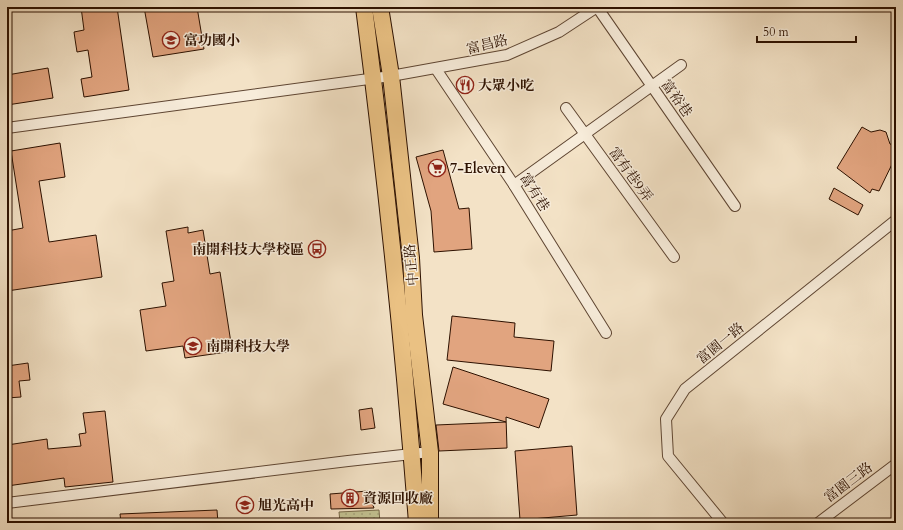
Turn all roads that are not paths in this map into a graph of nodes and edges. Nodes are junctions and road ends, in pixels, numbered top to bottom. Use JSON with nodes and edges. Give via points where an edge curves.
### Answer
{"nodes":[{"id":1,"x":364,"y":7,"type":"edge"},
{"id":2,"x":380,"y":7,"type":"edge"},
{"id":3,"x":597,"y":7,"type":"edge"},
{"id":4,"x":681,"y":65,"type":"dead end"},
{"id":5,"x":436,"y":69,"type":"junction"},
{"id":6,"x":391,"y":76,"type":"junction"},
{"id":7,"x":373,"y":78,"type":"junction"},
{"id":8,"x":652,"y":86,"type":"junction"},
{"id":9,"x":566,"y":108,"type":"dead end"},
{"id":10,"x":7,"y":128,"type":"edge"},
{"id":11,"x":584,"y":133,"type":"junction"},
{"id":12,"x":514,"y":185,"type":"junction"},
{"id":13,"x":735,"y":206,"type":"dead end"},
{"id":14,"x":896,"y":220,"type":"edge"},
{"id":15,"x":674,"y":256,"type":"dead end"},
{"id":16,"x":606,"y":333,"type":"dead end"},
{"id":17,"x":430,"y":452,"type":"junction"},
{"id":18,"x":413,"y":454,"type":"junction"},
{"id":19,"x":896,"y":464,"type":"edge"},
{"id":20,"x":7,"y":503,"type":"edge"},
{"id":21,"x":417,"y":523,"type":"edge"},
{"id":22,"x":430,"y":523,"type":"edge"},
{"id":23,"x":723,"y":523,"type":"edge"},
{"id":24,"x":818,"y":523,"type":"edge"}],
"edges":[{"from":1,"to":7,"type":"main road","name":"中正路"},
{"from":2,"to":6,"type":"main road","name":"中正路"},
{"from":3,"to":5,"type":"street","name":"富昌路","via":[[559,32],[507,55]]},
{"from":3,"to":8,"type":"street","name":"富裕巷"},
{"from":4,"to":8,"type":"street"},
{"from":5,"to":6,"type":"street","name":"富昌路"},
{"from":5,"to":12,"type":"street","name":"富有巷"},
{"from":6,"to":7,"type":"street","name":"富昌路"},
{"from":6,"to":17,"type":"main road","name":"中正路"},
{"from":7,"to":10,"type":"street","name":"富昌路"},
{"from":7,"to":18,"type":"main road","name":"中正路","via":[[395,261]]},
{"from":8,"to":11,"type":"street"},
{"from":8,"to":13,"type":"street","name":"富裕巷"},
{"from":9,"to":11,"type":"street","name":"富有巷9弄"},
{"from":11,"to":12,"type":"street"},
{"from":11,"to":15,"type":"street","name":"富有巷9弄"},
{"from":12,"to":16,"type":"street","name":"富有巷"},
{"from":14,"to":23,"type":"street","name":"富園一路","via":[[685,389],[666,419],[668,456]]},
{"from":17,"to":18,"type":"street"},
{"from":17,"to":22,"type":"main road","name":"中正路"},
{"from":18,"to":20,"type":"street"},
{"from":18,"to":21,"type":"main road","name":"中正路"},
{"from":19,"to":24,"type":"street","name":"富園三路"}]}
